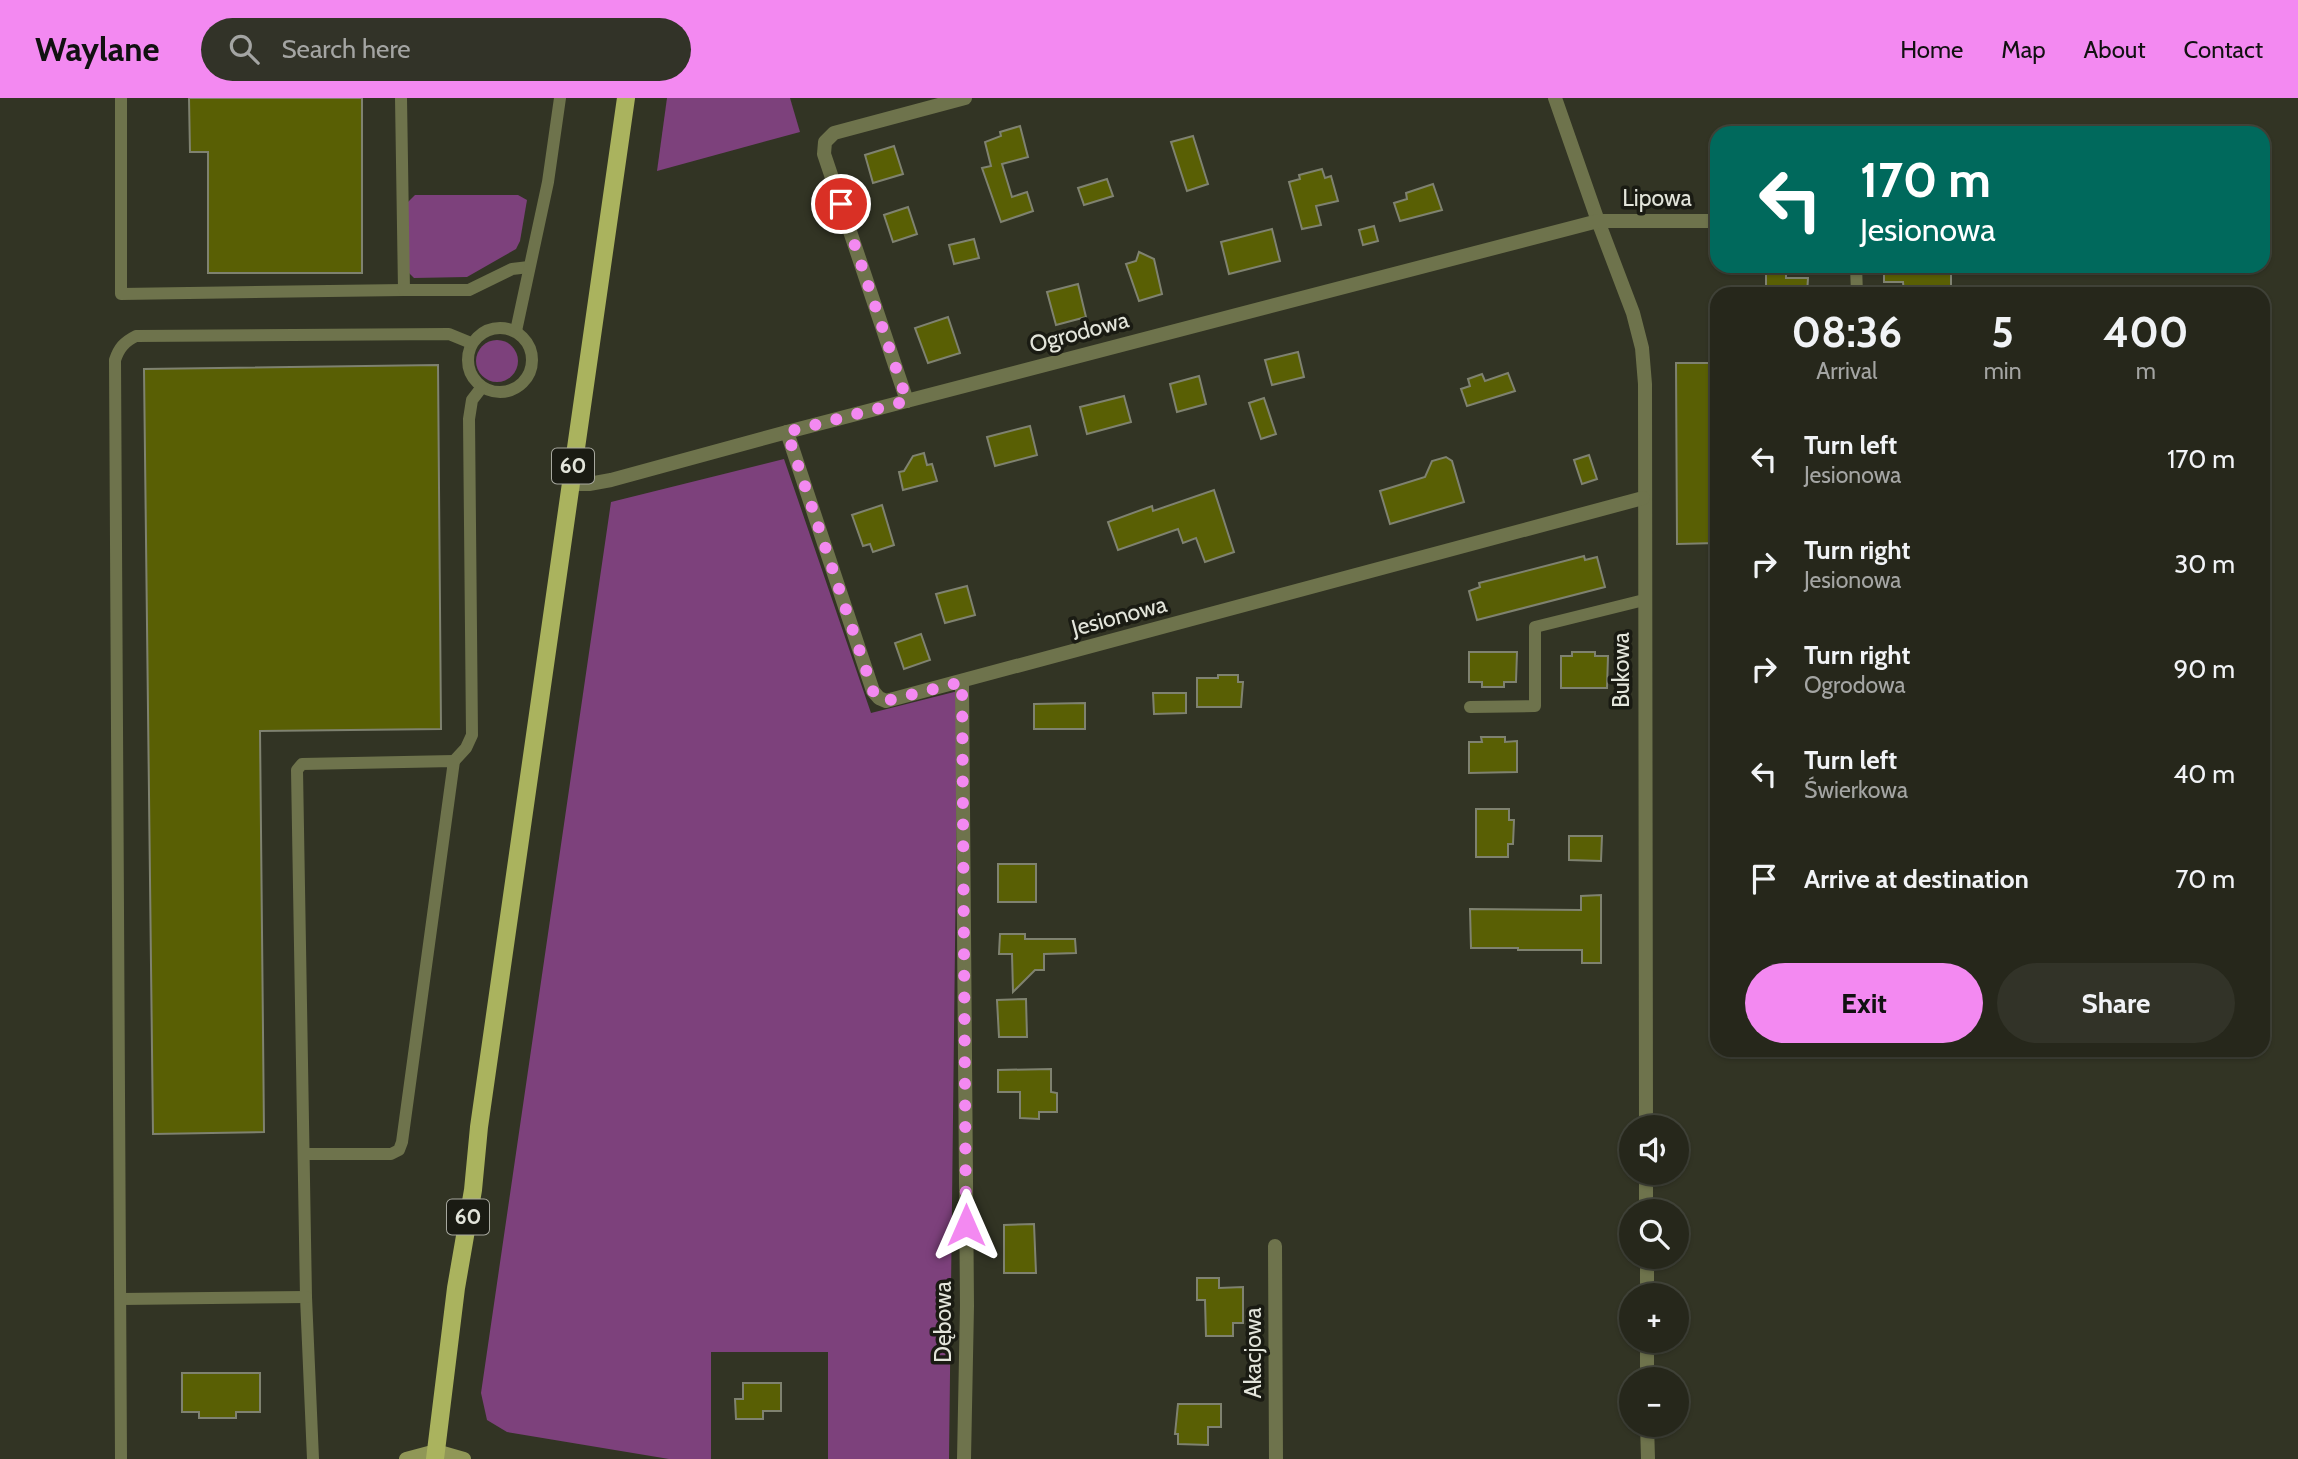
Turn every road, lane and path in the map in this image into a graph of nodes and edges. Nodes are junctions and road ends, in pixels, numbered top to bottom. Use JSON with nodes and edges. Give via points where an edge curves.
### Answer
{"nodes":[{"id":1,"x":121,"y":98,"type":"edge"},
{"id":2,"x":401,"y":98,"type":"edge"},
{"id":3,"x":561,"y":98,"type":"edge"},
{"id":4,"x":626,"y":98,"type":"edge"},
{"id":5,"x":965,"y":98,"type":"edge"},
{"id":6,"x":1555,"y":98,"type":"edge"},
{"id":7,"x":938,"y":102,"type":"edge"},
{"id":8,"x":1598,"y":221,"type":"junction"},
{"id":9,"x":1710,"y":221,"type":"edge"},
{"id":10,"x":529,"y":267,"type":"junction"},
{"id":11,"x":404,"y":290,"type":"junction"},
{"id":12,"x":516,"y":331,"type":"junction"},
{"id":13,"x":471,"y":344,"type":"junction"},
{"id":14,"x":482,"y":387,"type":"junction"},
{"id":15,"x":907,"y":401,"type":"junction"},
{"id":16,"x":787,"y":432,"type":"junction"},
{"id":17,"x":571,"y":484,"type":"junction"},
{"id":18,"x":1643,"y":498,"type":"junction"},
{"id":19,"x":1644,"y":600,"type":"junction"},
{"id":20,"x":962,"y":682,"type":"junction"},
{"id":21,"x":1470,"y":707,"type":"dead end"},
{"id":22,"x":454,"y":761,"type":"junction"},
{"id":23,"x":1646,"y":1115,"type":"edge"},
{"id":24,"x":304,"y":1154,"type":"junction"},
{"id":25,"x":1275,"y":1246,"type":"dead end"},
{"id":26,"x":306,"y":1297,"type":"junction"},
{"id":27,"x":121,"y":1299,"type":"junction"},
{"id":28,"x":1647,"y":1437,"type":"edge"},
{"id":29,"x":437,"y":1456,"type":"edge"},
{"id":30,"x":121,"y":1459,"type":"edge"},
{"id":31,"x":313,"y":1459,"type":"edge"},
{"id":32,"x":406,"y":1459,"type":"edge"},
{"id":33,"x":464,"y":1459,"type":"edge"},
{"id":34,"x":964,"y":1459,"type":"edge"},
{"id":35,"x":1276,"y":1459,"type":"edge"},
{"id":36,"x":1647,"y":1459,"type":"edge"}],
"edges":[{"from":1,"to":11,"type":"lane","via":[[121,294]]},
{"from":2,"to":11,"type":"lane"},
{"from":3,"to":10,"type":"lane"},
{"from":4,"to":17,"type":"main road","number":"60"},
{"from":5,"to":7,"type":"street"},
{"from":6,"to":8,"type":"street","name":"Bukowa"},
{"from":7,"to":15,"type":"street","via":[[834,133],[825,142],[824,154]]},
{"from":8,"to":9,"type":"street","name":"Lipowa"},
{"from":8,"to":15,"type":"street","name":"Ogrodowa"},
{"from":8,"to":18,"type":"street","name":"Bukowa","via":[[1642,348]]},
{"from":10,"to":11,"type":"lane","via":[[512,269],[469,290]]},
{"from":10,"to":12,"type":"lane"},
{"from":12,"to":13,"type":"lane","via":[[491,328]]},
{"from":12,"to":14,"type":"lane","via":[[532,352],[528,377],[507,392]]},
{"from":13,"to":14,"type":"lane","via":[[467,359],[471,375]]},
{"from":13,"to":27,"type":"lane","via":[[449,334],[136,336],[119,349],[115,374]]},
{"from":14,"to":22,"type":"lane","via":[[472,400],[469,419],[472,736]]},
{"from":15,"to":16,"type":"street","name":"Ogrodowa"},
{"from":16,"to":17,"type":"street","name":"Ogrodowa","via":[[611,480]]},
{"from":16,"to":20,"type":"street","name":"Jesionowa","via":[[873,691],[886,701]]},
{"from":17,"to":29,"type":"main road","number":"60","via":[[456,1288]]},
{"from":18,"to":19,"type":"street","name":"Bukowa"},
{"from":18,"to":20,"type":"street","name":"Jesionowa"},
{"from":19,"to":21,"type":"lane","via":[[1535,627],[1535,706]]},
{"from":19,"to":23,"type":"street","name":"Bukowa"},
{"from":20,"to":34,"type":"street","name":"Dębowa"},
{"from":22,"to":24,"type":"lane","via":[[399,1150],[391,1154]]},
{"from":22,"to":24,"type":"lane","via":[[302,764],[298,770]]},
{"from":24,"to":26,"type":"lane"},
{"from":25,"to":35,"type":"street","name":"Akacjowa"},
{"from":26,"to":27,"type":"lane"},
{"from":26,"to":31,"type":"lane"},
{"from":27,"to":30,"type":"lane"},
{"from":28,"to":36,"type":"street"},
{"from":29,"to":32,"type":"main road"},
{"from":29,"to":33,"type":"main road"}]}
